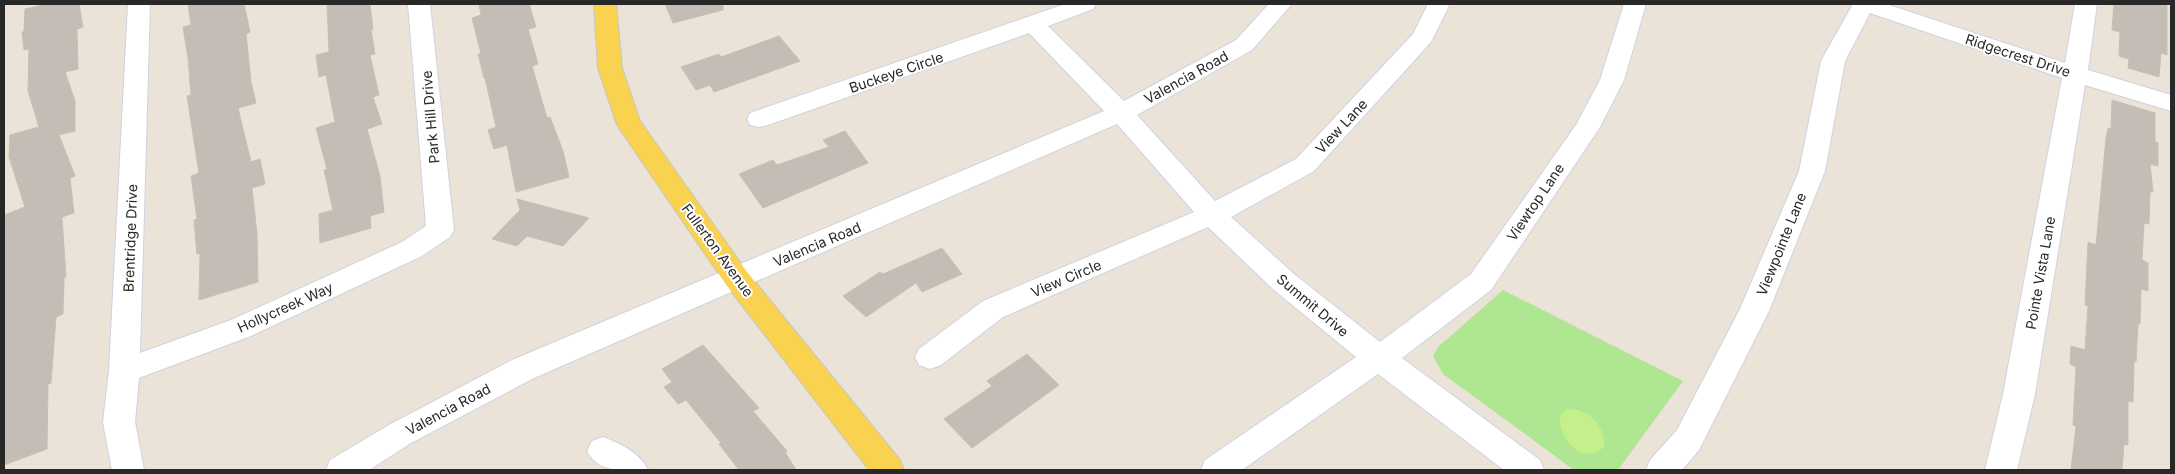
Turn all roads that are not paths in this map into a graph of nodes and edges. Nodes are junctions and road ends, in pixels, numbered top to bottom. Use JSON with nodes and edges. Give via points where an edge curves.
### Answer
{"nodes":[{"id":1,"x":139,"y":4,"type":"edge"},
{"id":2,"x":420,"y":4,"type":"edge"},
{"id":3,"x":605,"y":4,"type":"edge"},
{"id":4,"x":1085,"y":4,"type":"edge"},
{"id":5,"x":1281,"y":4,"type":"edge"},
{"id":6,"x":1439,"y":4,"type":"edge"},
{"id":7,"x":1635,"y":4,"type":"edge"},
{"id":8,"x":1865,"y":4,"type":"edge"},
{"id":9,"x":2086,"y":4,"type":"edge"},
{"id":10,"x":1033,"y":24,"type":"junction"},
{"id":11,"x":2075,"y":74,"type":"junction"},
{"id":12,"x":2171,"y":103,"type":"edge"},
{"id":13,"x":1122,"y":113,"type":"junction"},
{"id":14,"x":759,"y":119,"type":"dead end"},
{"id":15,"x":1212,"y":214,"type":"junction"},
{"id":16,"x":440,"y":230,"type":"joint"},
{"id":17,"x":737,"y":279,"type":"junction"},
{"id":18,"x":930,"y":357,"type":"dead end"},
{"id":19,"x":1378,"y":358,"type":"junction"},
{"id":20,"x":124,"y":371,"type":"junction"},
{"id":21,"x":603,"y":451,"type":"dead end"},
{"id":22,"x":128,"y":470,"type":"edge"},
{"id":23,"x":342,"y":470,"type":"edge"},
{"id":24,"x":632,"y":470,"type":"edge"},
{"id":25,"x":888,"y":470,"type":"edge"},
{"id":26,"x":1217,"y":470,"type":"edge"},
{"id":27,"x":1528,"y":470,"type":"edge"},
{"id":28,"x":1662,"y":470,"type":"edge"},
{"id":29,"x":2001,"y":470,"type":"edge"}],
"edges":[{"from":1,"to":20,"type":"street","name":"Brentridge Drive"},
{"from":2,"to":16,"type":"street","name":"Park Hill Drive"},
{"from":3,"to":17,"type":"main road","name":"Fullerton Avenue","via":[[610,68],[628,122]]},
{"from":4,"to":10,"type":"street","name":"Buckeye Circle"},
{"from":5,"to":13,"type":"street","name":"Valencia Road","via":[[1244,45]]},
{"from":6,"to":15,"type":"street","name":"View Lane","via":[[1423,36],[1305,165]]},
{"from":7,"to":19,"type":"street","name":"Viewtop Lane","via":[[1612,80],[1587,127],[1481,282],[1404,342]]},
{"from":8,"to":11,"type":"street","name":"Ridgecrest Drive"},
{"from":8,"to":28,"type":"street","name":"Viewpointe Lane","via":[[1834,61],[1812,171],[1754,311],[1688,440]]},
{"from":9,"to":11,"type":"street","name":"Pointe Vista Lane"},
{"from":10,"to":13,"type":"street","name":"Summit Drive"},
{"from":10,"to":14,"type":"street","name":"Buckeye Circle"},
{"from":11,"to":12,"type":"street","name":"Ridgecrest Drive"},
{"from":11,"to":29,"type":"street","name":"Pointe Vista Lane","via":[[2019,394]]},
{"from":13,"to":15,"type":"street","name":"Summit Drive"},
{"from":13,"to":17,"type":"street","name":"Valencia Road"},
{"from":15,"to":18,"type":"street","name":"View Circle","via":[[993,309]]},
{"from":15,"to":19,"type":"street","name":"Summit Drive","via":[[1284,282]]},
{"from":16,"to":20,"type":"street","name":"Hollycreek Way","via":[[412,249],[241,328]]},
{"from":17,"to":23,"type":"street","name":"Valencia Road","via":[[523,369],[400,434]]},
{"from":17,"to":25,"type":"main road","name":"Fullerton Avenue"},
{"from":19,"to":26,"type":"street","name":"Viewtop Lane"},
{"from":19,"to":27,"type":"street","name":"Summit Drive"},
{"from":20,"to":22,"type":"street","name":"Brentridge Drive","via":[[119,422]]},
{"from":21,"to":24,"type":"street"}]}
